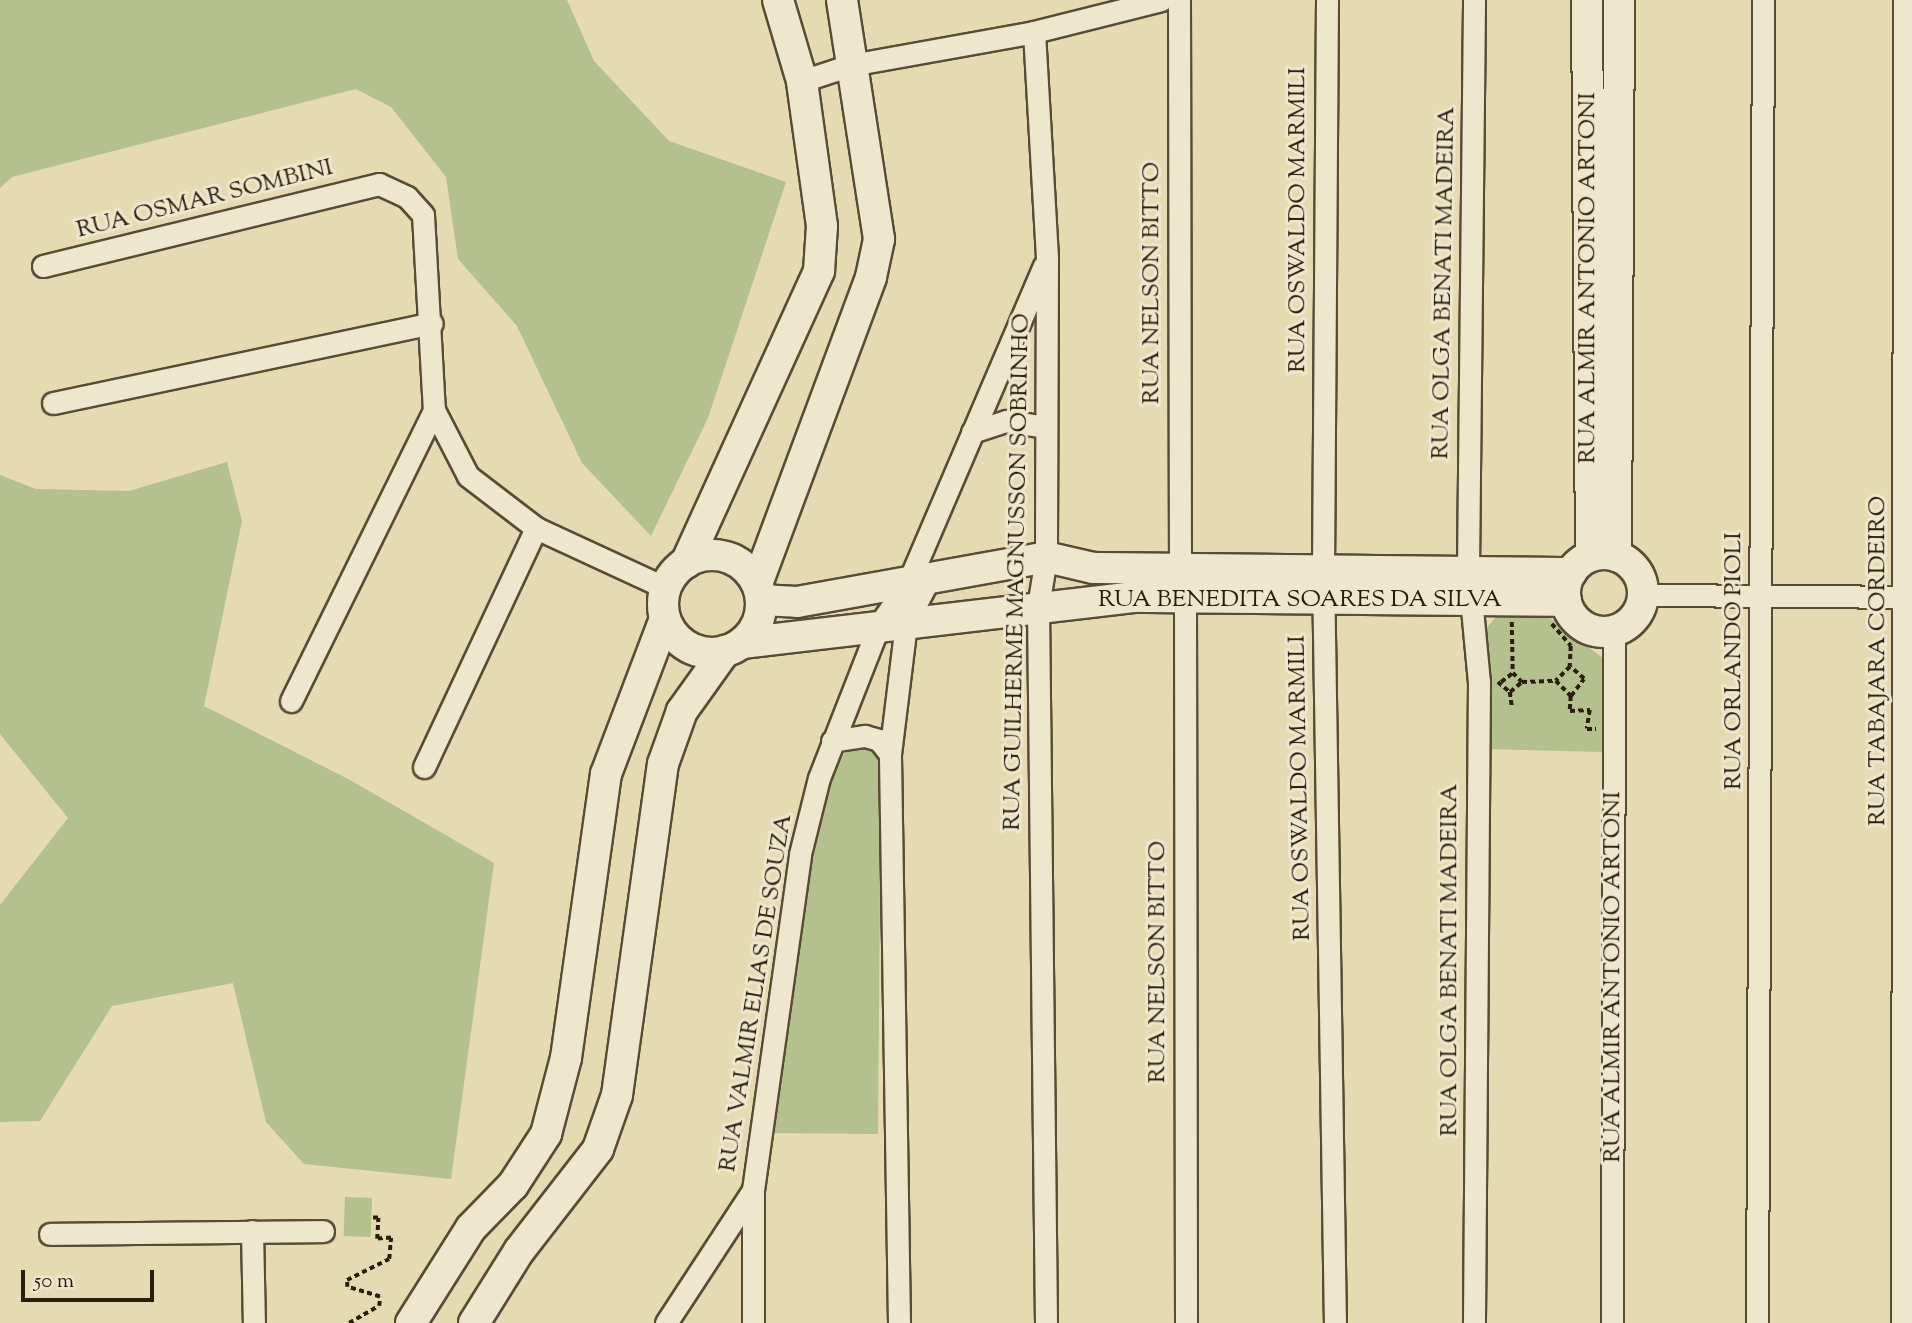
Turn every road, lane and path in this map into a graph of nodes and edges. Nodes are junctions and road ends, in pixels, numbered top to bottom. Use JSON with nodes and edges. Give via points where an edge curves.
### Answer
{"nodes":[{"id":1,"x":778,"y":0,"type":"edge"},
{"id":2,"x":842,"y":0,"type":"edge"},
{"id":3,"x":1161,"y":0,"type":"edge"},
{"id":4,"x":1179,"y":0,"type":"edge"},
{"id":5,"x":1327,"y":0,"type":"edge"},
{"id":6,"x":1474,"y":0,"type":"edge"},
{"id":7,"x":1587,"y":0,"type":"edge"},
{"id":8,"x":1619,"y":0,"type":"edge"},
{"id":9,"x":1763,"y":0,"type":"edge"},
{"id":10,"x":1904,"y":0,"type":"edge"},
{"id":11,"x":1034,"y":32,"type":"junction"},
{"id":12,"x":851,"y":65,"type":"junction"},
{"id":13,"x":802,"y":81,"type":"junction"},
{"id":14,"x":1047,"y":258,"type":"junction"},
{"id":15,"x":43,"y":266,"type":"dead end"},
{"id":16,"x":432,"y":323,"type":"junction"},
{"id":17,"x":53,"y":403,"type":"dead end"},
{"id":18,"x":434,"y":411,"type":"junction"},
{"id":19,"x":1046,"y":427,"type":"junction"},
{"id":20,"x":972,"y":432,"type":"junction"},
{"id":21,"x":536,"y":528,"type":"junction"},
{"id":22,"x":1046,"y":557,"type":"junction"},
{"id":23,"x":686,"y":562,"type":"junction"},
{"id":24,"x":1180,"y":566,"type":"junction"},
{"id":25,"x":1468,"y":568,"type":"junction"},
{"id":26,"x":1323,"y":571,"type":"junction"},
{"id":27,"x":918,"y":581,"type":"junction"},
{"id":28,"x":1578,"y":581,"type":"junction"},
{"id":29,"x":666,"y":588,"type":"junction"},
{"id":30,"x":759,"y":592,"type":"junction"},
{"id":31,"x":1643,"y":595,"type":"junction"},
{"id":32,"x":1762,"y":597,"type":"junction"},
{"id":33,"x":1909,"y":597,"type":"edge"},
{"id":34,"x":1471,"y":598,"type":"junction"},
{"id":35,"x":1185,"y":601,"type":"junction"},
{"id":36,"x":1325,"y":602,"type":"junction"},
{"id":37,"x":1038,"y":607,"type":"junction"},
{"id":38,"x":1512,"y":615,"type":"dead end"},
{"id":39,"x":666,"y":619,"type":"junction"},
{"id":40,"x":893,"y":624,"type":"junction"},
{"id":41,"x":1614,"y":631,"type":"junction"},
{"id":42,"x":734,"y":647,"type":"junction"},
{"id":43,"x":1570,"y":667,"type":"junction"},
{"id":44,"x":1513,"y":673,"type":"junction"},
{"id":45,"x":1556,"y":681,"type":"junction"},
{"id":46,"x":1479,"y":682,"type":"junction"},
{"id":47,"x":1501,"y":682,"type":"junction"},
{"id":48,"x":1522,"y":682,"type":"junction"},
{"id":49,"x":1510,"y":692,"type":"junction"},
{"id":50,"x":1571,"y":696,"type":"junction"},
{"id":51,"x":291,"y":701,"type":"dead end"},
{"id":52,"x":1512,"y":706,"type":"dead end"},
{"id":53,"x":1616,"y":732,"type":"junction"},
{"id":54,"x":832,"y":741,"type":"junction"},
{"id":55,"x":890,"y":754,"type":"junction"},
{"id":56,"x":425,"y":767,"type":"dead end"},
{"id":57,"x":753,"y":1190,"type":"junction"},
{"id":58,"x":372,"y":1218,"type":"dead end"},
{"id":59,"x":253,"y":1231,"type":"junction"},
{"id":60,"x":323,"y":1231,"type":"dead end"},
{"id":61,"x":50,"y":1234,"type":"dead end"},
{"id":62,"x":254,"y":1323,"type":"edge"},
{"id":63,"x":349,"y":1323,"type":"edge"},
{"id":64,"x":411,"y":1323,"type":"edge"},
{"id":65,"x":474,"y":1323,"type":"edge"},
{"id":66,"x":666,"y":1323,"type":"edge"},
{"id":67,"x":753,"y":1323,"type":"edge"},
{"id":68,"x":899,"y":1323,"type":"edge"},
{"id":69,"x":1046,"y":1323,"type":"edge"},
{"id":70,"x":1186,"y":1323,"type":"edge"},
{"id":71,"x":1335,"y":1323,"type":"edge"},
{"id":72,"x":1474,"y":1323,"type":"edge"},
{"id":73,"x":1612,"y":1323,"type":"edge"},
{"id":74,"x":1757,"y":1323,"type":"edge"},
{"id":75,"x":1902,"y":1323,"type":"edge"}],
"edges":[{"from":1,"to":13,"type":"main road"},
{"from":2,"to":12,"type":"main road"},
{"from":3,"to":11,"type":"street"},
{"from":4,"to":24,"type":"street","name":"RUA NELSON BITTO"},
{"from":5,"to":26,"type":"street","name":"RUA OSWALDO MARMILI"},
{"from":6,"to":25,"type":"street","name":"RUA OLGA BENATI MADEIRA"},
{"from":7,"to":28,"type":"main road","name":"RUA ALMIR ANTONIO ARTONI"},
{"from":8,"to":28,"type":"main road","name":"RUA ALMIR ANTONIO ARTONI"},
{"from":9,"to":32,"type":"street","name":"RUA ORLANDO PIOLI"},
{"from":10,"to":33,"type":"street","name":"RUA TABAJARA CORDEIRO"},
{"from":11,"to":12,"type":"street"},
{"from":11,"to":14,"type":"street","name":"RUA GUILHERME MAGNUSSON SOBRINHO"},
{"from":12,"to":13,"type":"street"},
{"from":12,"to":30,"type":"main road","via":[[878,239],[871,276]]},
{"from":13,"to":23,"type":"main road","via":[[822,226],[819,271]]},
{"from":14,"to":19,"type":"street","name":"RUA GUILHERME MAGNUSSON SOBRINHO"},
{"from":14,"to":20,"type":"street","name":"RUA VALMIR ELIAS DE SOUZA"},
{"from":15,"to":16,"type":"street","name":"RUA OSMAR SOMBINI","via":[[379,184],[407,197],[423,215]]},
{"from":16,"to":17,"type":"street"},
{"from":16,"to":18,"type":"street"},
{"from":18,"to":21,"type":"street","via":[[468,476]]},
{"from":18,"to":51,"type":"street"},
{"from":19,"to":20,"type":"street","via":[[1006,421]]},
{"from":19,"to":22,"type":"street","name":"RUA GUILHERME MAGNUSSON SOBRINHO"},
{"from":20,"to":27,"type":"street","name":"RUA VALMIR ELIAS DE SOUZA"},
{"from":21,"to":29,"type":"street"},
{"from":21,"to":56,"type":"street"},
{"from":22,"to":24,"type":"main road","name":"RUA BENEDITA SOARES DA SILVA","via":[[1093,568]]},
{"from":22,"to":27,"type":"main road","name":"RUA BENEDITA SOARES DA SILVA"},
{"from":22,"to":37,"type":"street","name":"RUA GUILHERME MAGNUSSON SOBRINHO"},
{"from":23,"to":29,"type":"main road"},
{"from":23,"to":30,"type":"main road","via":[[718,555],[747,570]]},
{"from":24,"to":26,"type":"main road","name":"RUA BENEDITA SOARES DA SILVA"},
{"from":25,"to":26,"type":"main road","name":"RUA BENEDITA SOARES DA SILVA"},
{"from":25,"to":28,"type":"main road","name":"RUA BENEDITA SOARES DA SILVA"},
{"from":26,"to":36,"type":"street","name":"RUA OSWALDO MARMILI"},
{"from":27,"to":30,"type":"main road","name":"RUA BENEDITA SOARES DA SILVA","via":[[797,602]]},
{"from":27,"to":40,"type":"street","name":"RUA VALMIR ELIAS DE SOUZA"},
{"from":28,"to":31,"type":"main road","via":[[1636,571]]},
{"from":28,"to":34,"type":"main road","name":"RUA BENEDITA SOARES DA SILVA"},
{"from":28,"to":41,"type":"main road","via":[[1588,629]]},
{"from":28,"to":43,"type":"path"},
{"from":29,"to":39,"type":"main road"},
{"from":30,"to":42,"type":"main road","via":[[759,617]]},
{"from":31,"to":32,"type":"street"},
{"from":31,"to":41,"type":"main road","via":[[1634,618]]},
{"from":32,"to":33,"type":"street"},
{"from":32,"to":74,"type":"street","name":"RUA ORLANDO PIOLI"},
{"from":33,"to":75,"type":"street","name":"RUA TABAJARA CORDEIRO"},
{"from":34,"to":36,"type":"main road","name":"RUA BENEDITA SOARES DA SILVA"},
{"from":34,"to":46,"type":"street","name":"RUA OLGA BENATI MADEIRA"},
{"from":35,"to":36,"type":"main road","name":"RUA BENEDITA SOARES DA SILVA"},
{"from":35,"to":37,"type":"main road","name":"RUA BENEDITA SOARES DA SILVA","via":[[1135,597]]},
{"from":35,"to":70,"type":"street","name":"RUA NELSON BITTO"},
{"from":36,"to":71,"type":"street","name":"RUA OSWALDO MARMILI"},
{"from":37,"to":40,"type":"main road","name":"RUA BENEDITA SOARES DA SILVA"},
{"from":37,"to":69,"type":"street","name":"RUA GUILHERME MAGNUSSON SOBRINHO"},
{"from":38,"to":44,"type":"path"},
{"from":39,"to":42,"type":"main road","via":[[684,644],[698,651]]},
{"from":39,"to":64,"type":"main road","via":[[606,774],[566,1058],[546,1134],[513,1185],[471,1228]]},
{"from":40,"to":42,"type":"main road","name":"RUA BENEDITA SOARES DA SILVA"},
{"from":40,"to":54,"type":"street","name":"RUA VALMIR ELIAS DE SOUZA"},
{"from":40,"to":55,"type":"street"},
{"from":41,"to":53,"type":"street","name":"RUA ALMIR ANTONIO ARTONI"},
{"from":42,"to":65,"type":"main road","via":[[682,711],[663,764],[617,1095],[598,1149],[519,1251]]},
{"from":43,"to":45,"type":"path"},
{"from":43,"to":50,"type":"path","via":[[1584,679]]},
{"from":44,"to":47,"type":"path"},
{"from":44,"to":48,"type":"path"},
{"from":45,"to":48,"type":"path"},
{"from":45,"to":50,"type":"path"},
{"from":46,"to":47,"type":"path"},
{"from":46,"to":72,"type":"street","name":"RUA OLGA BENATI MADEIRA"},
{"from":47,"to":49,"type":"path"},
{"from":48,"to":49,"type":"path"},
{"from":49,"to":52,"type":"path"},
{"from":50,"to":53,"type":"path","via":[[1570,711],[1590,710],[1587,729]]},
{"from":53,"to":73,"type":"street","name":"RUA ALMIR ANTONIO ARTONI"},
{"from":54,"to":55,"type":"street","via":[[865,736],[879,740]]},
{"from":54,"to":57,"type":"street","name":"RUA VALMIR ELIAS DE SOUZA","via":[[800,854]]},
{"from":55,"to":68,"type":"street"},
{"from":57,"to":66,"type":"street"},
{"from":57,"to":67,"type":"street","name":"RUA VALMIR ELIAS DE SOUZA"},
{"from":58,"to":63,"type":"path","via":[[378,1218],[377,1238],[391,1238],[389,1259],[347,1280],[347,1287],[380,1297],[379,1306]]},
{"from":59,"to":60,"type":"street"},
{"from":59,"to":61,"type":"street"},
{"from":59,"to":62,"type":"street"}]}
